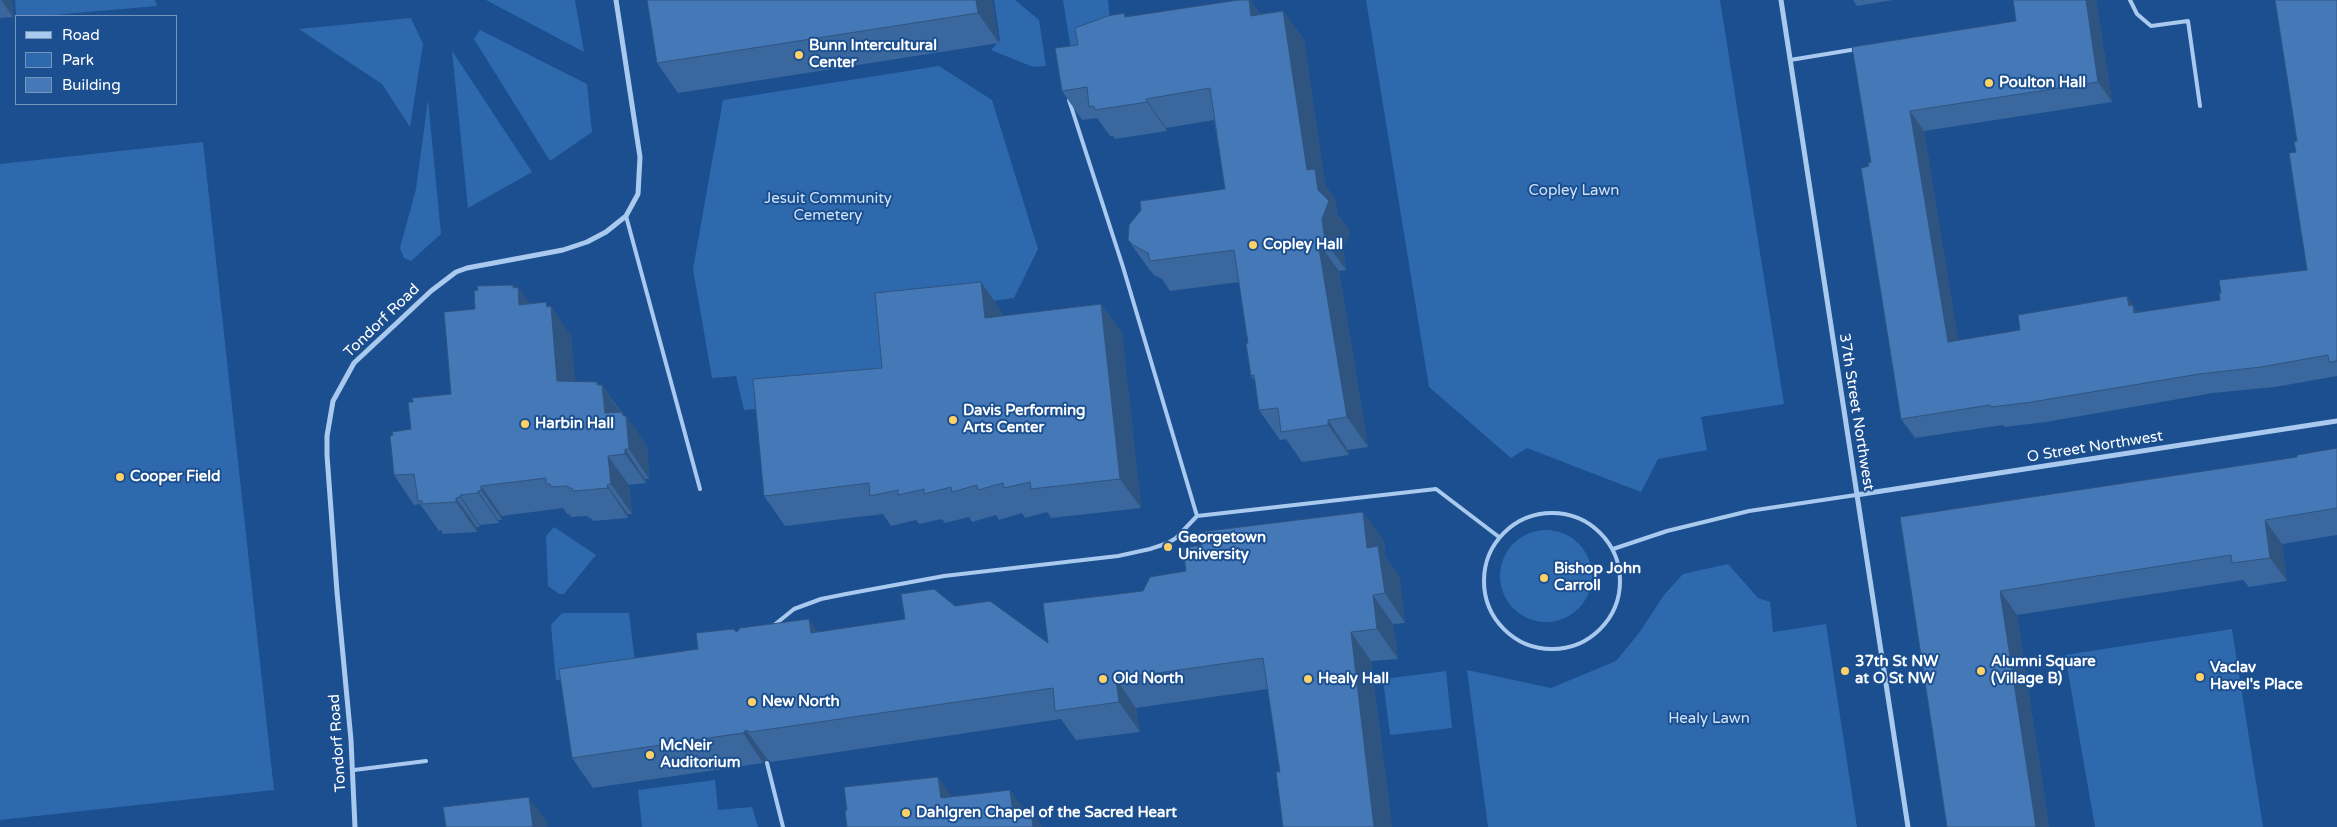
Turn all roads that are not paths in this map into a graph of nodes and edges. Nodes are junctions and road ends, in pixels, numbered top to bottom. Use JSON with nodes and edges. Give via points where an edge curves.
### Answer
{"nodes":[{"id":1,"x":616,"y":0,"type":"edge"},
{"id":2,"x":1780,"y":0,"type":"edge"},
{"id":3,"x":2130,"y":0,"type":"edge"},
{"id":4,"x":1867,"y":48,"type":"edge"},
{"id":5,"x":1790,"y":60,"type":"junction"},
{"id":6,"x":1068,"y":99,"type":"edge"},
{"id":7,"x":2200,"y":106,"type":"dead end"},
{"id":8,"x":626,"y":216,"type":"junction"},
{"id":9,"x":2337,"y":421,"type":"edge"},
{"id":10,"x":700,"y":489,"type":"dead end"},
{"id":11,"x":1856,"y":495,"type":"junction"},
{"id":12,"x":1197,"y":516,"type":"junction"},
{"id":13,"x":1499,"y":536,"type":"junction"},
{"id":14,"x":1613,"y":550,"type":"junction"},
{"id":15,"x":771,"y":628,"type":"edge"},
{"id":16,"x":426,"y":761,"type":"dead end"},
{"id":17,"x":768,"y":763,"type":"edge"},
{"id":18,"x":354,"y":770,"type":"junction"},
{"id":19,"x":355,"y":827,"type":"edge"},
{"id":20,"x":783,"y":827,"type":"edge"},
{"id":21,"x":1908,"y":827,"type":"edge"}],
"edges":[{"from":1,"to":8,"type":"street","name":"Tondorf Road","via":[[640,157],[638,194]]},
{"from":2,"to":5,"type":"street","name":"37th Street Northwest"},
{"from":3,"to":7,"type":"lane","via":[[2137,14],[2151,26],[2188,21]]},
{"from":4,"to":5,"type":"lane"},
{"from":5,"to":11,"type":"street","name":"37th Street Northwest"},
{"from":6,"to":12,"type":"lane","via":[[1123,268]]},
{"from":8,"to":10,"type":"lane"},
{"from":8,"to":18,"type":"street","name":"Tondorf Road","via":[[606,232],[563,250],[456,272],[354,363],[339,388],[329,418],[327,455]]},
{"from":9,"to":11,"type":"street","name":"O Street Northwest"},
{"from":11,"to":14,"type":"lane","via":[[1749,512],[1667,531]]},
{"from":11,"to":21,"type":"street","name":"37th Street Northwest"},
{"from":12,"to":13,"type":"lane","via":[[1436,488]]},
{"from":12,"to":15,"type":"lane","via":[[1180,535],[1150,549],[944,576],[821,599],[794,609]]},
{"from":13,"to":14,"type":"lane","via":[[1516,522],[1537,514],[1560,513],[1581,519],[1600,531]]},
{"from":13,"to":14,"type":"lane","via":[[1488,556],[1483,577],[1485,600],[1495,620],[1510,636],[1530,647],[1554,650],[1576,646],[1596,634],[1612,616],[1620,594],[1620,571]]},
{"from":16,"to":18,"type":"lane"},
{"from":17,"to":20,"type":"lane"},
{"from":18,"to":19,"type":"street","name":"Tondorf Road"}]}
